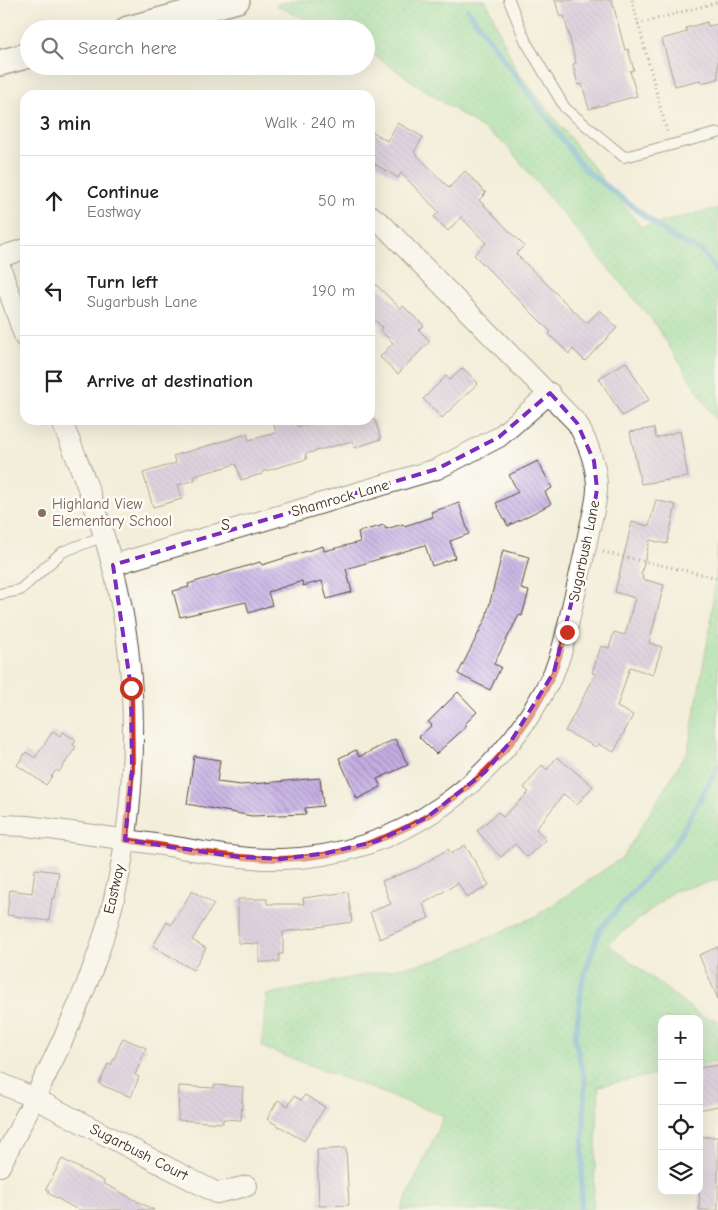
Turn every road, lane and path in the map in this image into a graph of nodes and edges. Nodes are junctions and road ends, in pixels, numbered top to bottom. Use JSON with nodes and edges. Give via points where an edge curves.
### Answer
{"nodes":[{"id":1,"x":237,"y":0,"type":"edge"},
{"id":2,"x":509,"y":0,"type":"edge"},
{"id":3,"x":632,"y":0,"type":"edge"},
{"id":4,"x":718,"y":2,"type":"edge"},
{"id":5,"x":162,"y":20,"type":"edge"},
{"id":6,"x":638,"y":24,"type":"junction"},
{"id":7,"x":20,"y":57,"type":"edge"},
{"id":8,"x":0,"y":63,"type":"edge"},
{"id":9,"x":718,"y":132,"type":"edge"},
{"id":10,"x":670,"y":145,"type":"junction"},
{"id":11,"x":375,"y":219,"type":"edge"},
{"id":12,"x":20,"y":251,"type":"edge"},
{"id":13,"x":0,"y":257,"type":"edge"},
{"id":14,"x":0,"y":266,"type":"edge"},
{"id":15,"x":20,"y":324,"type":"edge"},
{"id":16,"x":550,"y":393,"type":"junction"},
{"id":17,"x":62,"y":425,"type":"edge"},
{"id":18,"x":104,"y":536,"type":"junction"},
{"id":19,"x":586,"y":548,"type":"junction"},
{"id":20,"x":112,"y":565,"type":"junction"},
{"id":21,"x":718,"y":578,"type":"edge"},
{"id":22,"x":0,"y":594,"type":"edge"},
{"id":23,"x":0,"y":825,"type":"edge"},
{"id":24,"x":126,"y":840,"type":"junction"},
{"id":25,"x":0,"y":1083,"type":"edge"},
{"id":26,"x":34,"y":1098,"type":"junction"},
{"id":27,"x":0,"y":1166,"type":"edge"},
{"id":28,"x":247,"y":1186,"type":"dead end"}],
"edges":[{"from":1,"to":5,"type":"street"},
{"from":2,"to":10,"type":"lane","via":[[526,42],[565,108],[624,157]]},
{"from":3,"to":6,"type":"path"},
{"from":4,"to":6,"type":"path"},
{"from":6,"to":10,"type":"path"},
{"from":7,"to":8,"type":"street"},
{"from":9,"to":10,"type":"lane"},
{"from":11,"to":16,"type":"street","name":"Sugarbush Lane"},
{"from":12,"to":13,"type":"street"},
{"from":14,"to":15,"type":"street"},
{"from":16,"to":19,"type":"street","name":"Sugarbush Lane","via":[[577,423],[594,462],[597,489]]},
{"from":16,"to":20,"type":"street","name":"Shamrock Lane","via":[[499,436],[437,469]]},
{"from":17,"to":18,"type":"street","name":"Eastway","via":[[85,476]]},
{"from":18,"to":20,"type":"street","name":"Eastway"},
{"from":18,"to":22,"type":"lane","via":[[62,552],[20,590]]},
{"from":19,"to":21,"type":"path"},
{"from":19,"to":24,"type":"street","name":"Sugarbush Lane","via":[[567,632],[554,672],[534,708],[485,772],[456,798],[426,818],[377,841],[327,854],[281,859],[240,857]]},
{"from":20,"to":24,"type":"street","name":"Eastway","via":[[131,688],[132,770]]},
{"from":23,"to":24,"type":"street","name":"Sugarbush Lane"},
{"from":24,"to":26,"type":"street","name":"Eastway","via":[[100,948],[68,1030]]},
{"from":25,"to":26,"type":"street"},
{"from":26,"to":27,"type":"street","name":"Eastway"},
{"from":26,"to":28,"type":"street","name":"Sugarbush Court","via":[[218,1193]]}]}
